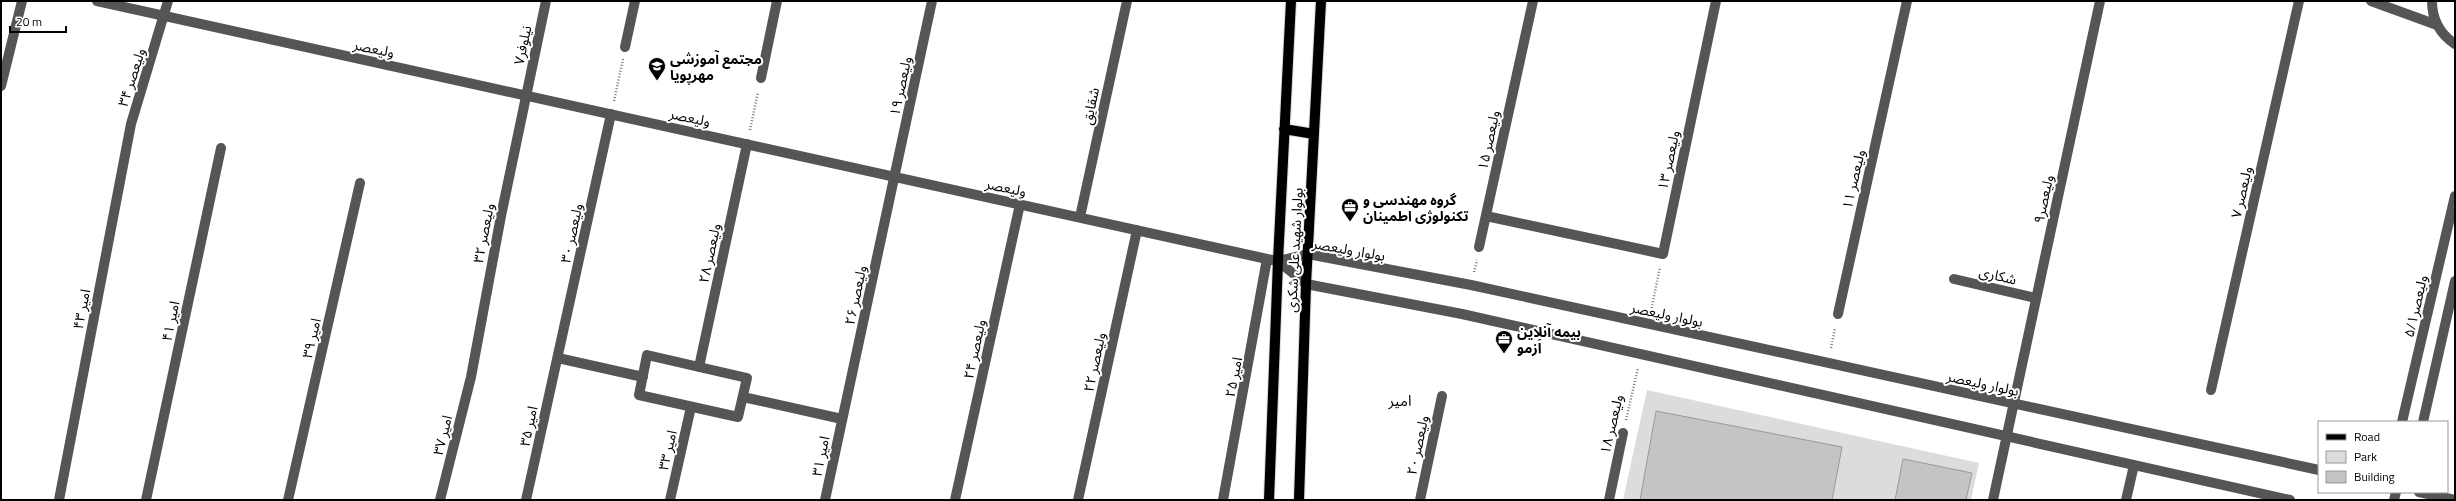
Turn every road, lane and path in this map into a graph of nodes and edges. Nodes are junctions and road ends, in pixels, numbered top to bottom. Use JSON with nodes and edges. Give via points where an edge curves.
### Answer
{"nodes":[{"id":1,"x":22,"y":1,"type":"edge"},
{"id":2,"x":96,"y":1,"type":"edge"},
{"id":3,"x":168,"y":1,"type":"edge"},
{"id":4,"x":546,"y":1,"type":"edge"},
{"id":5,"x":635,"y":1,"type":"edge"},
{"id":6,"x":777,"y":1,"type":"edge"},
{"id":7,"x":932,"y":1,"type":"edge"},
{"id":8,"x":1128,"y":1,"type":"edge"},
{"id":9,"x":1291,"y":1,"type":"edge"},
{"id":10,"x":1322,"y":1,"type":"edge"},
{"id":11,"x":1533,"y":1,"type":"edge"},
{"id":12,"x":1716,"y":1,"type":"edge"},
{"id":13,"x":1907,"y":1,"type":"edge"},
{"id":14,"x":2100,"y":1,"type":"edge"},
{"id":15,"x":2299,"y":1,"type":"edge"},
{"id":16,"x":2371,"y":1,"type":"edge"},
{"id":17,"x":2432,"y":1,"type":"edge"},
{"id":18,"x":165,"y":16,"type":"junction"},
{"id":19,"x":2437,"y":25,"type":"junction"},
{"id":20,"x":2455,"y":44,"type":"edge"},
{"id":21,"x":625,"y":47,"type":"joint"},
{"id":22,"x":761,"y":78,"type":"joint"},
{"id":23,"x":1,"y":86,"type":"edge"},
{"id":24,"x":526,"y":95,"type":"junction"},
{"id":25,"x":611,"y":114,"type":"junction"},
{"id":26,"x":131,"y":124,"type":"joint"},
{"id":27,"x":1284,"y":129,"type":"junction"},
{"id":28,"x":1314,"y":134,"type":"junction"},
{"id":29,"x":747,"y":144,"type":"junction"},
{"id":30,"x":221,"y":148,"type":"dead end"},
{"id":31,"x":894,"y":176,"type":"junction"},
{"id":32,"x":360,"y":183,"type":"dead end"},
{"id":33,"x":2455,"y":196,"type":"edge"},
{"id":34,"x":1020,"y":204,"type":"junction"},
{"id":35,"x":1486,"y":216,"type":"junction"},
{"id":36,"x":1080,"y":217,"type":"junction"},
{"id":37,"x":1137,"y":230,"type":"junction"},
{"id":38,"x":1479,"y":248,"type":"joint"},
{"id":39,"x":1308,"y":254,"type":"junction"},
{"id":40,"x":1663,"y":254,"type":"junction"},
{"id":41,"x":1272,"y":260,"type":"junction"},
{"id":42,"x":1954,"y":279,"type":"dead end"},
{"id":43,"x":2455,"y":281,"type":"edge"},
{"id":44,"x":1306,"y":284,"type":"junction"},
{"id":45,"x":1471,"y":285,"type":"junction"},
{"id":46,"x":2036,"y":298,"type":"junction"},
{"id":47,"x":1838,"y":314,"type":"joint"},
{"id":48,"x":1649,"y":324,"type":"junction"},
{"id":49,"x":1641,"y":354,"type":"junction"},
{"id":50,"x":558,"y":358,"type":"junction"},
{"id":51,"x":1828,"y":363,"type":"junction"},
{"id":52,"x":699,"y":367,"type":"junction"},
{"id":53,"x":471,"y":377,"type":"joint"},
{"id":54,"x":642,"y":377,"type":"junction"},
{"id":55,"x":2211,"y":390,"type":"dead end"},
{"id":56,"x":1442,"y":396,"type":"dead end"},
{"id":57,"x":743,"y":397,"type":"junction"},
{"id":58,"x":2013,"y":403,"type":"junction"},
{"id":59,"x":691,"y":407,"type":"junction"},
{"id":60,"x":842,"y":419,"type":"junction"},
{"id":61,"x":2402,"y":421,"type":"edge"},
{"id":62,"x":2423,"y":421,"type":"edge"},
{"id":63,"x":1623,"y":433,"type":"joint"},
{"id":64,"x":2006,"y":436,"type":"junction"},
{"id":65,"x":2134,"y":465,"type":"junction"},
{"id":66,"x":2318,"y":470,"type":"edge"},
{"id":67,"x":2424,"y":493,"type":"edge"},
{"id":68,"x":2250,"y":496,"type":"edge"},
{"id":69,"x":59,"y":500,"type":"edge"},
{"id":70,"x":146,"y":500,"type":"edge"},
{"id":71,"x":288,"y":500,"type":"edge"},
{"id":72,"x":440,"y":500,"type":"edge"},
{"id":73,"x":526,"y":500,"type":"edge"},
{"id":74,"x":670,"y":500,"type":"edge"},
{"id":75,"x":825,"y":500,"type":"edge"},
{"id":76,"x":955,"y":500,"type":"edge"},
{"id":77,"x":1078,"y":500,"type":"edge"},
{"id":78,"x":1224,"y":500,"type":"edge"},
{"id":79,"x":1269,"y":500,"type":"edge"},
{"id":80,"x":1298,"y":500,"type":"edge"},
{"id":81,"x":1420,"y":500,"type":"edge"},
{"id":82,"x":1609,"y":500,"type":"edge"},
{"id":83,"x":1993,"y":500,"type":"edge"},
{"id":84,"x":2126,"y":500,"type":"edge"},
{"id":85,"x":2290,"y":500,"type":"edge"},
{"id":86,"x":2455,"y":500,"type":"edge"}],
"edges":[{"from":1,"to":23,"type":"street"},
{"from":2,"to":18,"type":"street","name":"ولیعصر"},
{"from":3,"to":18,"type":"street","name":"ولیعصر ۳۴"},
{"from":4,"to":24,"type":"street","name":"نیلوفر۷"},
{"from":5,"to":21,"type":"street"},
{"from":6,"to":22,"type":"street"},
{"from":7,"to":31,"type":"street","name":"ولیعصر ۱۹"},
{"from":8,"to":36,"type":"street","name":"شقایق"},
{"from":9,"to":27,"type":"main road","name":"بولوار شهید علی شکری"},
{"from":10,"to":28,"type":"main road","name":"بولوار شهید علی شکری"},
{"from":11,"to":35,"type":"street","name":"ولیعصر ۱۵"},
{"from":12,"to":40,"type":"street","name":"ولیعصر ۱۳"},
{"from":13,"to":47,"type":"street","name":"ولیعصر ۱۱"},
{"from":14,"to":46,"type":"street","name":"ولیعصر۹"},
{"from":15,"to":55,"type":"street","name":"ولیعصر ۷"},
{"from":16,"to":19,"type":"street"},
{"from":17,"to":19,"type":"street"},
{"from":18,"to":24,"type":"street","name":"ولیعصر"},
{"from":18,"to":26,"type":"street","name":"ولیعصر ۳۴"},
{"from":19,"to":20,"type":"street","via":[[2446,38]]},
{"from":21,"to":25,"type":"path"},
{"from":22,"to":29,"type":"path"},
{"from":24,"to":25,"type":"street","name":"ولیعصر"},
{"from":24,"to":53,"type":"street","name":"ولیعصر ۳۲"},
{"from":25,"to":29,"type":"street","name":"ولیعصر"},
{"from":25,"to":50,"type":"street","name":"ولیعصر ۳۰"},
{"from":26,"to":69,"type":"street","name":"امیر ۴۳"},
{"from":27,"to":28,"type":"main road"},
{"from":27,"to":41,"type":"main road","name":"بولوار شهید علی شکری"},
{"from":28,"to":39,"type":"main road","name":"بولوار شهید علی شکری"},
{"from":29,"to":31,"type":"street","name":"ولیعصر"},
{"from":29,"to":52,"type":"street","name":"ولیعصر ۲۸"},
{"from":30,"to":70,"type":"street","name":"امیر ۴۱"},
{"from":31,"to":34,"type":"street","name":"ولیعصر"},
{"from":31,"to":60,"type":"street","name":"ولیعصر ۲۶"},
{"from":32,"to":71,"type":"street","name":"امیر ۳۹"},
{"from":33,"to":61,"type":"street","name":"ولیعصر۵/۱"},
{"from":34,"to":36,"type":"street","name":"ولیعصر"},
{"from":34,"to":76,"type":"street","name":"ولیعصر ۲۴"},
{"from":35,"to":38,"type":"street","name":"ولیعصر ۱۵"},
{"from":35,"to":40,"type":"street"},
{"from":36,"to":37,"type":"street","name":"ولیعصر"},
{"from":37,"to":41,"type":"street","name":"ولیعصر"},
{"from":37,"to":77,"type":"street","name":"ولیعصر ۲۲"},
{"from":38,"to":45,"type":"path"},
{"from":39,"to":41,"type":"street","name":"بولوار ولیعصر"},
{"from":39,"to":44,"type":"main road","name":"بولوار شهید علی شکری"},
{"from":39,"to":45,"type":"street","name":"بولوار ولیعصر"},
{"from":40,"to":48,"type":"path"},
{"from":41,"to":44,"type":"street"},
{"from":41,"to":78,"type":"street","name":"امیر ۲۵"},
{"from":41,"to":79,"type":"main road","name":"بولوار شهید علی شکری"},
{"from":42,"to":46,"type":"street","name":"شکاری"},
{"from":43,"to":62,"type":"street"},
{"from":44,"to":49,"type":"street","via":[[1462,314]]},
{"from":44,"to":80,"type":"main road","name":"بولوار شهید علی شکری"},
{"from":45,"to":48,"type":"street","name":"بولوار ولیعصر"},
{"from":46,"to":58,"type":"street","name":"ولیعصر۹"},
{"from":47,"to":51,"type":"path"},
{"from":48,"to":51,"type":"street","name":"بولوار ولیعصر"},
{"from":49,"to":63,"type":"path","name":"ولیعصر ۱۸"},
{"from":49,"to":64,"type":"street"},
{"from":50,"to":54,"type":"street"},
{"from":50,"to":73,"type":"street","name":"امیر ۳۵"},
{"from":51,"to":58,"type":"street","name":"بولوار ولیعصر"},
{"from":52,"to":54,"type":"street","via":[[647,355]]},
{"from":52,"to":57,"type":"street","via":[[747,378]]},
{"from":53,"to":72,"type":"street","name":"امیر ۳۷"},
{"from":54,"to":59,"type":"street","via":[[638,395]]},
{"from":56,"to":81,"type":"street","name":"ولیعصر ۲۰"},
{"from":57,"to":59,"type":"street","via":[[738,417]]},
{"from":57,"to":60,"type":"street"},
{"from":58,"to":64,"type":"street","name":"ولیعصر۹"},
{"from":58,"to":66,"type":"street","name":"بولوار ولیعصر"},
{"from":59,"to":74,"type":"street","name":"امیر ۳۳"},
{"from":60,"to":75,"type":"street","name":"امیر ۳۱"},
{"from":63,"to":82,"type":"street","name":"ولیعصر ۱۸"},
{"from":64,"to":65,"type":"street"},
{"from":64,"to":83,"type":"street","name":"ولیعصر۹"},
{"from":65,"to":68,"type":"street"},
{"from":65,"to":84,"type":"street"},
{"from":67,"to":86,"type":"street"},
{"from":68,"to":85,"type":"street"}]}
